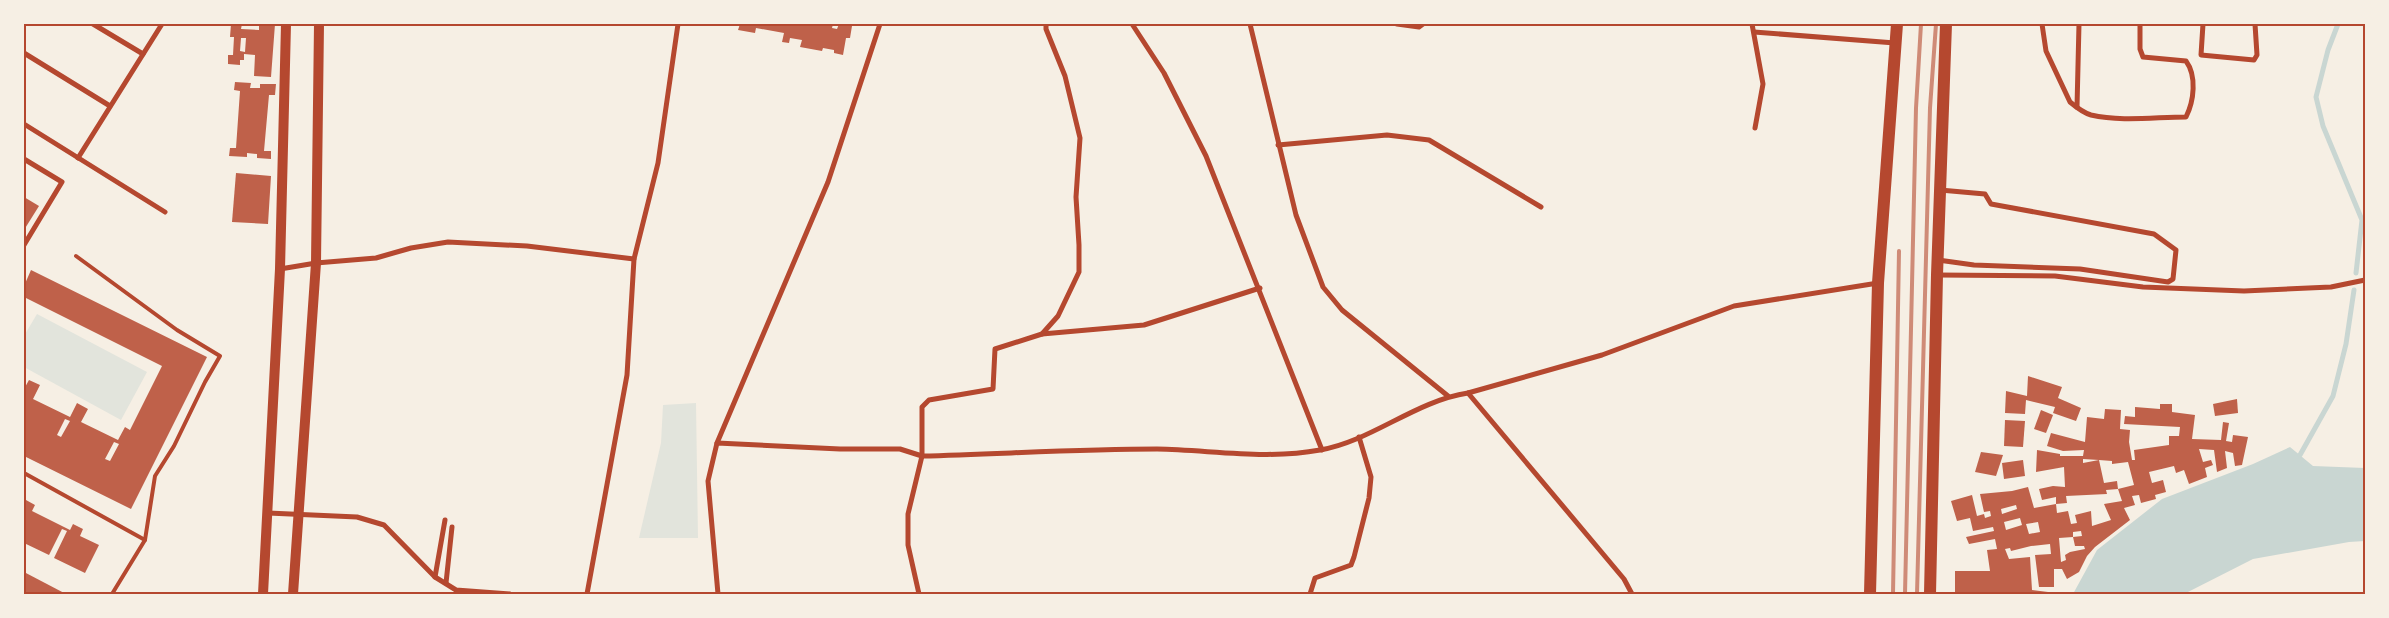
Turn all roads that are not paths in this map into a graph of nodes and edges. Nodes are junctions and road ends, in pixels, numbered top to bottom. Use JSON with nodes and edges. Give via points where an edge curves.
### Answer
{"nodes":[{"id":1,"x":93,"y":24,"type":"edge"},
{"id":2,"x":162,"y":24,"type":"edge"},
{"id":3,"x":286,"y":24,"type":"edge"},
{"id":4,"x":319,"y":24,"type":"edge"},
{"id":5,"x":678,"y":24,"type":"edge"},
{"id":6,"x":880,"y":24,"type":"edge"},
{"id":7,"x":1046,"y":24,"type":"edge"},
{"id":8,"x":1132,"y":24,"type":"edge"},
{"id":9,"x":1250,"y":24,"type":"edge"},
{"id":10,"x":1397,"y":24,"type":"edge"},
{"id":11,"x":1423,"y":24,"type":"edge"},
{"id":12,"x":1752,"y":24,"type":"edge"},
{"id":13,"x":1897,"y":24,"type":"edge"},
{"id":14,"x":1946,"y":24,"type":"edge"},
{"id":15,"x":2042,"y":24,"type":"edge"},
{"id":16,"x":2079,"y":24,"type":"edge"},
{"id":17,"x":2140,"y":24,"type":"edge"},
{"id":18,"x":2203,"y":24,"type":"edge"},
{"id":19,"x":2255,"y":24,"type":"edge"},
{"id":20,"x":1754,"y":32,"type":"junction"},
{"id":21,"x":1895,"y":42,"type":"junction"},
{"id":22,"x":24,"y":53,"type":"edge"},
{"id":23,"x":143,"y":54,"type":"junction"},
{"id":24,"x":110,"y":106,"type":"junction"},
{"id":25,"x":2076,"y":107,"type":"junction"},
{"id":26,"x":24,"y":124,"type":"edge"},
{"id":27,"x":1755,"y":128,"type":"dead end"},
{"id":28,"x":1278,"y":145,"type":"junction"},
{"id":29,"x":78,"y":158,"type":"junction"},
{"id":30,"x":24,"y":159,"type":"edge"},
{"id":31,"x":1940,"y":190,"type":"junction"},
{"id":32,"x":1540,"y":207,"type":"dead end"},
{"id":33,"x":165,"y":212,"type":"dead end"},
{"id":34,"x":24,"y":244,"type":"edge"},
{"id":35,"x":76,"y":256,"type":"dead end"},
{"id":36,"x":634,"y":258,"type":"junction"},
{"id":37,"x":1937,"y":260,"type":"junction"},
{"id":38,"x":316,"y":263,"type":"junction"},
{"id":39,"x":280,"y":269,"type":"junction"},
{"id":40,"x":1937,"y":275,"type":"junction"},
{"id":41,"x":2365,"y":280,"type":"edge"},
{"id":42,"x":1878,"y":283,"type":"junction"},
{"id":43,"x":1260,"y":288,"type":"junction"},
{"id":44,"x":1042,"y":334,"type":"junction"},
{"id":45,"x":1468,"y":393,"type":"junction"},
{"id":46,"x":1448,"y":396,"type":"junction"},
{"id":47,"x":1358,"y":438,"type":"junction"},
{"id":48,"x":717,"y":443,"type":"junction"},
{"id":49,"x":1322,"y":450,"type":"junction"},
{"id":50,"x":922,"y":456,"type":"junction"},
{"id":51,"x":24,"y":473,"type":"edge"},
{"id":52,"x":268,"y":513,"type":"junction"},
{"id":53,"x":299,"y":513,"type":"junction"},
{"id":54,"x":445,"y":520,"type":"dead end"},
{"id":55,"x":452,"y":527,"type":"dead end"},
{"id":56,"x":145,"y":540,"type":"junction"},
{"id":57,"x":435,"y":577,"type":"junction"},
{"id":58,"x":446,"y":583,"type":"junction"},
{"id":59,"x":112,"y":594,"type":"edge"},
{"id":60,"x":263,"y":594,"type":"edge"},
{"id":61,"x":293,"y":594,"type":"edge"},
{"id":62,"x":510,"y":594,"type":"edge"},
{"id":63,"x":587,"y":594,"type":"edge"},
{"id":64,"x":718,"y":594,"type":"edge"},
{"id":65,"x":919,"y":594,"type":"edge"},
{"id":66,"x":1310,"y":594,"type":"edge"},
{"id":67,"x":1632,"y":594,"type":"edge"},
{"id":68,"x":1870,"y":594,"type":"edge"},
{"id":69,"x":1930,"y":594,"type":"edge"}],
"edges":[{"from":1,"to":23,"type":"street"},
{"from":2,"to":23,"type":"street"},
{"from":3,"to":39,"type":"main road"},
{"from":4,"to":38,"type":"main road"},
{"from":5,"to":36,"type":"street","via":[[658,163]]},
{"from":6,"to":48,"type":"street","via":[[828,182]]},
{"from":7,"to":44,"type":"street","via":[[1065,76],[1080,138],[1076,196],[1080,245],[1079,272],[1070,295]]},
{"from":8,"to":43,"type":"street","via":[[1164,74],[1206,156]]},
{"from":9,"to":28,"type":"street"},
{"from":10,"to":11,"type":"street","via":[[1409,27]]},
{"from":12,"to":20,"type":"street"},
{"from":13,"to":21,"type":"main road"},
{"from":14,"to":31,"type":"main road"},
{"from":15,"to":25,"type":"street","via":[[2046,51],[2070,102]]},
{"from":16,"to":25,"type":"street"},
{"from":17,"to":25,"type":"street","via":[[2143,57],[2186,61],[2192,69],[2192,104],[2186,117],[2111,117],[2088,114]]},
{"from":18,"to":19,"type":"street","via":[[2201,55],[2254,60],[2257,55]]},
{"from":20,"to":21,"type":"street"},
{"from":20,"to":27,"type":"street","via":[[1763,84]]},
{"from":21,"to":42,"type":"main road"},
{"from":22,"to":24,"type":"street"},
{"from":23,"to":24,"type":"street"},
{"from":24,"to":29,"type":"street"},
{"from":26,"to":29,"type":"street"},
{"from":28,"to":32,"type":"street","via":[[1387,135],[1429,140]]},
{"from":28,"to":46,"type":"street","via":[[1296,215],[1323,287],[1342,310]]},
{"from":29,"to":33,"type":"street"},
{"from":30,"to":34,"type":"street","via":[[62,182]]},
{"from":31,"to":37,"type":"main road"},
{"from":31,"to":37,"type":"street","via":[[1985,194],[1991,204],[2154,234],[2176,250],[2173,279],[2168,282],[2080,269],[1974,265]]},
{"from":35,"to":56,"type":"lane","via":[[177,330],[220,356],[155,476]]},
{"from":36,"to":38,"type":"street","via":[[527,246],[448,242],[376,258]]},
{"from":36,"to":63,"type":"street","via":[[627,375]]},
{"from":37,"to":40,"type":"main road"},
{"from":38,"to":39,"type":"street"},
{"from":38,"to":53,"type":"main road"},
{"from":39,"to":52,"type":"main road"},
{"from":40,"to":41,"type":"street","via":[[2055,276],[2143,287],[2244,291],[2331,288]]},
{"from":40,"to":69,"type":"main road"},
{"from":42,"to":45,"type":"street","via":[[1734,306],[1602,355]]},
{"from":42,"to":68,"type":"main road"},
{"from":43,"to":44,"type":"street","via":[[1144,325]]},
{"from":43,"to":49,"type":"street"},
{"from":44,"to":50,"type":"street","via":[[995,349],[993,389],[929,400],[922,407]]},
{"from":45,"to":46,"type":"street"},
{"from":45,"to":67,"type":"street","via":[[1624,579]]},
{"from":46,"to":47,"type":"street"},
{"from":47,"to":49,"type":"street"},
{"from":47,"to":66,"type":"street","via":[[1371,477],[1354,557],[1351,565],[1315,578]]},
{"from":48,"to":50,"type":"street","via":[[900,449]]},
{"from":48,"to":64,"type":"street","via":[[708,481]]},
{"from":49,"to":50,"type":"street","via":[[1288,454],[1157,449]]},
{"from":50,"to":65,"type":"street","via":[[908,514],[908,545]]},
{"from":51,"to":56,"type":"lane"},
{"from":52,"to":53,"type":"street"},
{"from":52,"to":60,"type":"main road"},
{"from":53,"to":57,"type":"street","via":[[357,517],[384,525]]},
{"from":53,"to":61,"type":"main road"},
{"from":54,"to":57,"type":"street"},
{"from":55,"to":58,"type":"street"},
{"from":56,"to":59,"type":"lane"},
{"from":57,"to":58,"type":"street"},
{"from":58,"to":62,"type":"street","via":[[456,590]]}]}
